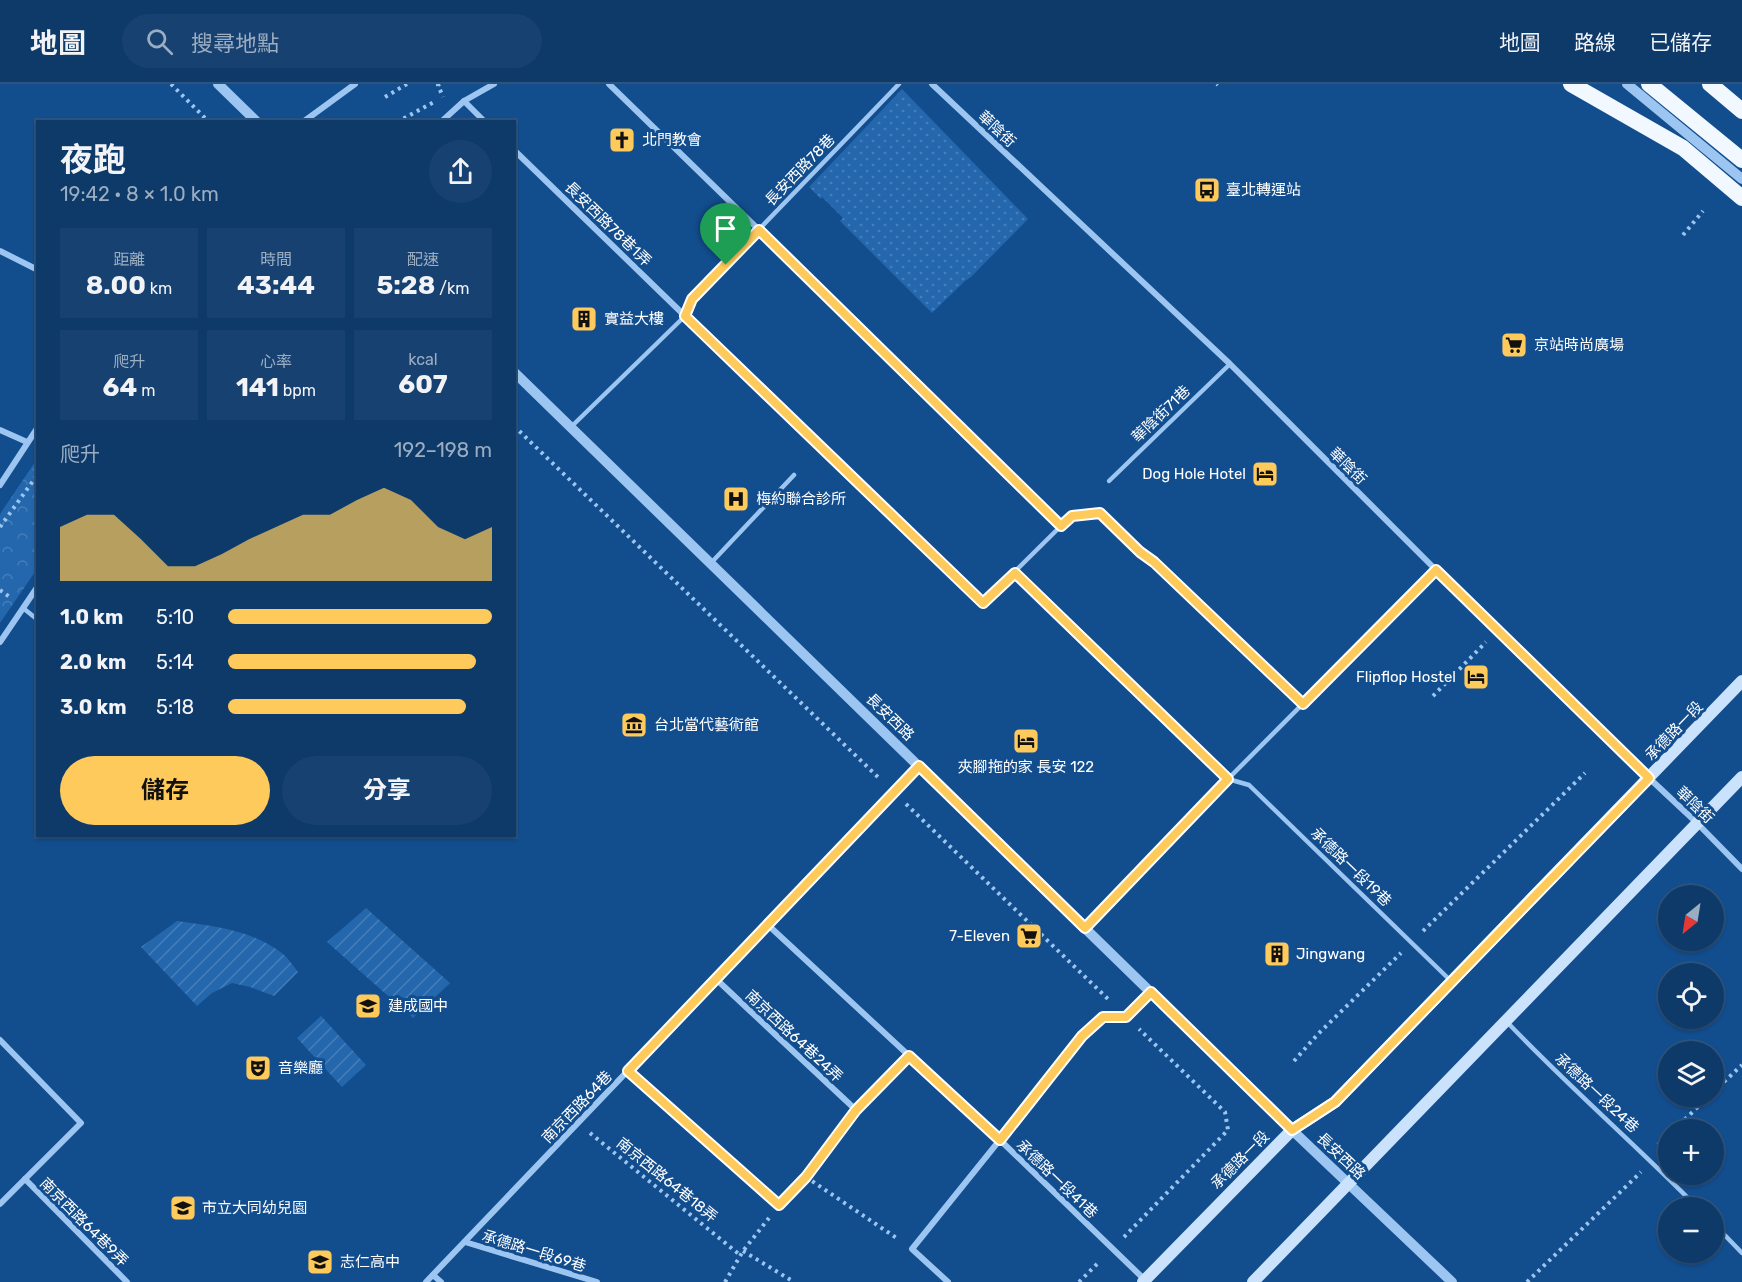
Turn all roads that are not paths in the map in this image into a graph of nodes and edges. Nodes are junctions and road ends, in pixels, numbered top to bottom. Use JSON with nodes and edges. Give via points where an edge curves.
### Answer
{"nodes":[{"id":1,"x":218,"y":84,"type":"edge"},
{"id":2,"x":355,"y":84,"type":"edge"},
{"id":3,"x":494,"y":84,"type":"edge"},
{"id":4,"x":609,"y":84,"type":"edge"},
{"id":5,"x":899,"y":84,"type":"edge"},
{"id":6,"x":932,"y":84,"type":"edge"},
{"id":7,"x":1571,"y":84,"type":"edge"},
{"id":8,"x":1627,"y":84,"type":"edge"},
{"id":9,"x":1649,"y":84,"type":"edge"},
{"id":10,"x":1710,"y":84,"type":"edge"},
{"id":11,"x":464,"y":101,"type":"junction"},
{"id":12,"x":1742,"y":111,"type":"edge"},
{"id":13,"x":255,"y":120,"type":"edge"},
{"id":14,"x":306,"y":120,"type":"edge"},
{"id":15,"x":443,"y":120,"type":"edge"},
{"id":16,"x":483,"y":120,"type":"edge"},
{"id":17,"x":516,"y":152,"type":"edge"},
{"id":18,"x":1742,"y":160,"type":"edge"},
{"id":19,"x":1742,"y":179,"type":"edge"},
{"id":20,"x":1742,"y":198,"type":"edge"},
{"id":21,"x":759,"y":230,"type":"junction"},
{"id":22,"x":0,"y":251,"type":"edge"},
{"id":23,"x":36,"y":269,"type":"edge"},
{"id":24,"x":685,"y":316,"type":"junction"},
{"id":25,"x":1230,"y":364,"type":"junction"},
{"id":26,"x":516,"y":374,"type":"edge"},
{"id":27,"x":571,"y":427,"type":"junction"},
{"id":28,"x":0,"y":430,"type":"edge"},
{"id":29,"x":36,"y":430,"type":"edge"},
{"id":30,"x":27,"y":442,"type":"junction"},
{"id":31,"x":795,"y":475,"type":"dead end"},
{"id":32,"x":1109,"y":481,"type":"dead end"},
{"id":33,"x":0,"y":485,"type":"edge"},
{"id":34,"x":1061,"y":526,"type":"junction"},
{"id":35,"x":711,"y":563,"type":"junction"},
{"id":36,"x":1436,"y":570,"type":"junction"},
{"id":37,"x":1015,"y":573,"type":"junction"},
{"id":38,"x":36,"y":589,"type":"edge"},
{"id":39,"x":23,"y":608,"type":"junction"},
{"id":40,"x":36,"y":618,"type":"edge"},
{"id":41,"x":0,"y":642,"type":"edge"},
{"id":42,"x":1742,"y":681,"type":"edge"},
{"id":43,"x":1303,"y":704,"type":"junction"},
{"id":44,"x":919,"y":766,"type":"junction"},
{"id":45,"x":1742,"y":777,"type":"edge"},
{"id":46,"x":1649,"y":778,"type":"junction"},
{"id":47,"x":1228,"y":779,"type":"junction"},
{"id":48,"x":1696,"y":822,"type":"junction"},
{"id":49,"x":1742,"y":869,"type":"edge"},
{"id":50,"x":768,"y":925,"type":"junction"},
{"id":51,"x":1085,"y":928,"type":"junction"},
{"id":52,"x":716,"y":979,"type":"junction"},
{"id":53,"x":1452,"y":982,"type":"junction"},
{"id":54,"x":1151,"y":992,"type":"junction"},
{"id":55,"x":1505,"y":1020,"type":"junction"},
{"id":56,"x":0,"y":1040,"type":"edge"},
{"id":57,"x":628,"y":1071,"type":"junction"},
{"id":58,"x":856,"y":1110,"type":"road end"},
{"id":59,"x":1292,"y":1130,"type":"junction"},
{"id":60,"x":1000,"y":1140,"type":"junction"},
{"id":61,"x":25,"y":1179,"type":"junction"},
{"id":62,"x":1348,"y":1184,"type":"junction"},
{"id":63,"x":1687,"y":1197,"type":"edge"},
{"id":64,"x":0,"y":1204,"type":"edge"},
{"id":65,"x":779,"y":1205,"type":"road end"},
{"id":66,"x":1724,"y":1234,"type":"edge"},
{"id":67,"x":465,"y":1242,"type":"junction"},
{"id":68,"x":1742,"y":1253,"type":"edge"},
{"id":69,"x":433,"y":1275,"type":"junction"},
{"id":70,"x":1144,"y":1281,"type":"edge"},
{"id":71,"x":127,"y":1282,"type":"edge"},
{"id":72,"x":426,"y":1282,"type":"edge"},
{"id":73,"x":441,"y":1282,"type":"edge"},
{"id":74,"x":597,"y":1282,"type":"edge"},
{"id":75,"x":948,"y":1282,"type":"edge"},
{"id":76,"x":1253,"y":1282,"type":"edge"},
{"id":77,"x":1452,"y":1282,"type":"edge"}],
"edges":[{"from":1,"to":13,"type":"street"},
{"from":2,"to":14,"type":"street"},
{"from":3,"to":11,"type":"street"},
{"from":4,"to":21,"type":"street"},
{"from":5,"to":21,"type":"lane","name":"長安西路78巷"},
{"from":6,"to":25,"type":"street","name":"華陰街"},
{"from":7,"to":20,"type":"highway","via":[[1683,148]]},
{"from":8,"to":19,"type":"street"},
{"from":9,"to":18,"type":"highway"},
{"from":10,"to":12,"type":"highway"},
{"from":11,"to":15,"type":"street"},
{"from":11,"to":16,"type":"street"},
{"from":17,"to":24,"type":"street","name":"長安西路78巷1弄"},
{"from":21,"to":24,"type":"lane","name":"長安西路78巷","via":[[692,299]]},
{"from":21,"to":34,"type":"lane"},
{"from":22,"to":23,"type":"street"},
{"from":24,"to":27,"type":"lane","name":"長安西路78巷"},
{"from":24,"to":37,"type":"lane","via":[[983,603]]},
{"from":25,"to":32,"type":"lane","name":"華陰街71巷"},
{"from":25,"to":36,"type":"street","name":"華陰街"},
{"from":26,"to":27,"type":"street","name":"長安西路"},
{"from":27,"to":35,"type":"street","name":"長安西路"},
{"from":28,"to":30,"type":"street"},
{"from":29,"to":30,"type":"street"},
{"from":30,"to":33,"type":"street"},
{"from":31,"to":35,"type":"lane"},
{"from":34,"to":37,"type":"lane"},
{"from":34,"to":43,"type":"lane","via":[[1072,516],[1100,513]]},
{"from":35,"to":44,"type":"street","name":"長安西路"},
{"from":36,"to":43,"type":"lane"},
{"from":36,"to":46,"type":"street","name":"華陰街"},
{"from":37,"to":47,"type":"lane"},
{"from":38,"to":39,"type":"street"},
{"from":39,"to":40,"type":"lane"},
{"from":39,"to":41,"type":"street"},
{"from":42,"to":46,"type":"main road","name":"承德路一段"},
{"from":43,"to":47,"type":"lane"},
{"from":44,"to":50,"type":"street","name":"南京西路64巷"},
{"from":44,"to":51,"type":"street","name":"長安西路"},
{"from":45,"to":48,"type":"main road"},
{"from":46,"to":48,"type":"street","name":"華陰街"},
{"from":46,"to":53,"type":"main road","name":"承德路一段"},
{"from":47,"to":51,"type":"lane"},
{"from":47,"to":53,"type":"lane","name":"承德路一段19巷","via":[[1249,785]]},
{"from":48,"to":49,"type":"street","name":"華陰街"},
{"from":48,"to":55,"type":"main road"},
{"from":50,"to":52,"type":"street","name":"南京西路64巷"},
{"from":50,"to":60,"type":"street","name":"承德路一段41巷"},
{"from":51,"to":54,"type":"street","name":"長安西路"},
{"from":52,"to":57,"type":"street","name":"南京西路64巷"},
{"from":52,"to":58,"type":"street","name":"南京西路64巷24弄"},
{"from":53,"to":59,"type":"main road","name":"承德路一段","via":[[1335,1102]]},
{"from":54,"to":59,"type":"street","name":"長安西路"},
{"from":54,"to":60,"type":"street","via":[[1126,1017],[1103,1017],[1082,1036]]},
{"from":55,"to":62,"type":"main road"},
{"from":55,"to":63,"type":"lane","name":"承德路一段24巷"},
{"from":56,"to":61,"type":"street","via":[[81,1123]]},
{"from":57,"to":65,"type":"lane"},
{"from":57,"to":67,"type":"street","name":"南京西路64巷"},
{"from":59,"to":62,"type":"street","name":"長安西路"},
{"from":59,"to":70,"type":"main road","name":"承德路一段"},
{"from":60,"to":70,"type":"street","name":"承德路一段41巷"},
{"from":60,"to":75,"type":"street","via":[[912,1249]]},
{"from":61,"to":64,"type":"street"},
{"from":61,"to":71,"type":"street","name":"南京西路64巷9弄"},
{"from":62,"to":76,"type":"main road"},
{"from":62,"to":77,"type":"street","name":"長安西路"},
{"from":66,"to":68,"type":"lane"},
{"from":67,"to":69,"type":"street","name":"南京西路64巷"},
{"from":67,"to":74,"type":"street","name":"承德路一段69巷"},
{"from":69,"to":72,"type":"street","name":"南京西路64巷"},
{"from":69,"to":73,"type":"street"}]}
